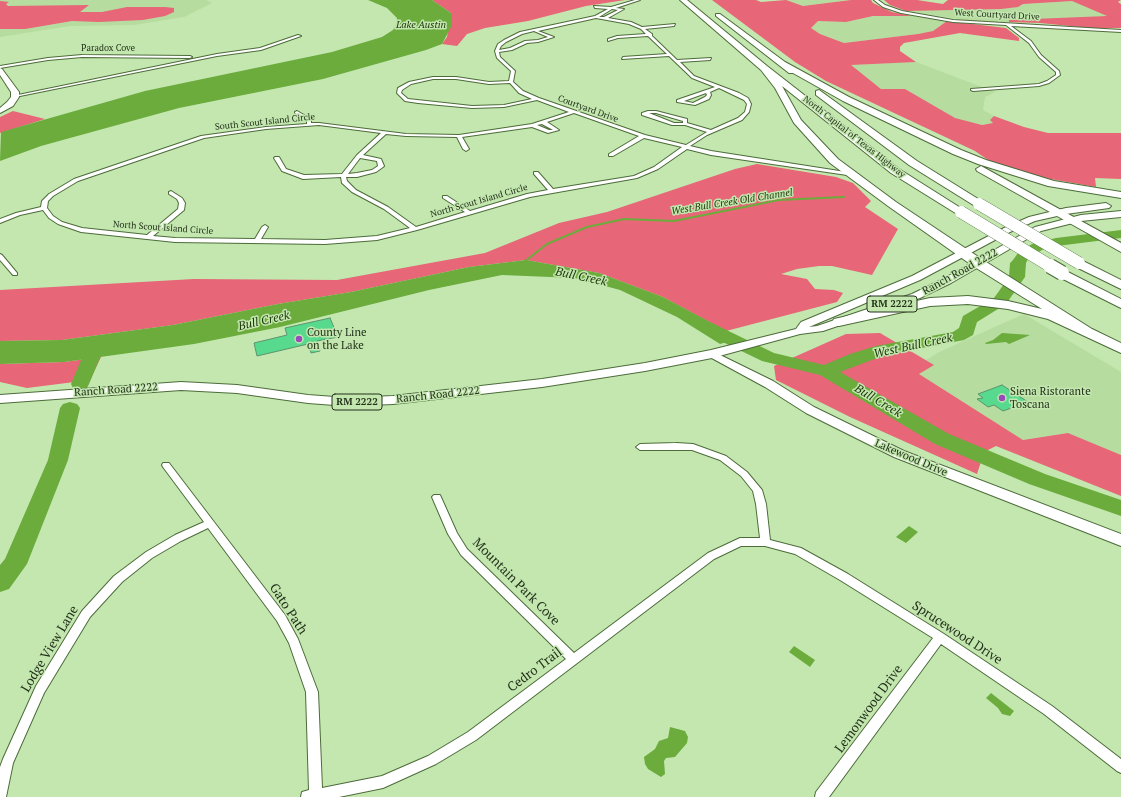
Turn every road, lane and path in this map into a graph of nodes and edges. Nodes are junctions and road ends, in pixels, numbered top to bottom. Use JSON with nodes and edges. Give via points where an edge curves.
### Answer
{"nodes":[{"id":1,"x":638,"y":0,"type":"edge"},
{"id":2,"x":683,"y":0,"type":"edge"},
{"id":3,"x":876,"y":0,"type":"edge"},
{"id":4,"x":595,"y":6,"type":"dead end"},
{"id":5,"x":611,"y":8,"type":"junction"},
{"id":6,"x":709,"y":8,"type":"dead end"},
{"id":7,"x":596,"y":17,"type":"junction"},
{"id":8,"x":604,"y":19,"type":"junction"},
{"id":9,"x":1008,"y":24,"type":"junction"},
{"id":10,"x":674,"y":25,"type":"dead end"},
{"id":11,"x":642,"y":28,"type":"junction"},
{"id":12,"x":534,"y":30,"type":"junction"},
{"id":13,"x":1121,"y":31,"type":"edge"},
{"id":14,"x":651,"y":35,"type":"junction"},
{"id":15,"x":299,"y":36,"type":"dead end"},
{"id":16,"x":609,"y":40,"type":"dead end"},
{"id":17,"x":497,"y":51,"type":"junction"},
{"id":18,"x":217,"y":55,"type":"junction"},
{"id":19,"x":669,"y":55,"type":"junction"},
{"id":20,"x":623,"y":58,"type":"dead end"},
{"id":21,"x":710,"y":59,"type":"dead end"},
{"id":22,"x":676,"y":61,"type":"junction"},
{"id":23,"x":783,"y":64,"type":"junction"},
{"id":24,"x":764,"y":68,"type":"junction"},
{"id":25,"x":0,"y":69,"type":"edge"},
{"id":26,"x":511,"y":82,"type":"junction"},
{"id":27,"x":719,"y":87,"type":"junction"},
{"id":28,"x":973,"y":90,"type":"dead end"},
{"id":29,"x":708,"y":91,"type":"junction"},
{"id":30,"x":15,"y":96,"type":"junction"},
{"id":31,"x":537,"y":99,"type":"junction"},
{"id":32,"x":0,"y":111,"type":"edge"},
{"id":33,"x":297,"y":112,"type":"dead end"},
{"id":34,"x":573,"y":112,"type":"junction"},
{"id":35,"x":543,"y":122,"type":"junction"},
{"id":36,"x":309,"y":124,"type":"junction"},
{"id":37,"x":685,"y":124,"type":"junction"},
{"id":38,"x":533,"y":125,"type":"junction"},
{"id":39,"x":710,"y":131,"type":"junction"},
{"id":40,"x":384,"y":133,"type":"junction"},
{"id":41,"x":923,"y":135,"type":"junction"},
{"id":42,"x":459,"y":136,"type":"junction"},
{"id":43,"x":643,"y":136,"type":"junction"},
{"id":44,"x":686,"y":147,"type":"junction"},
{"id":45,"x":466,"y":150,"type":"dead end"},
{"id":46,"x":611,"y":155,"type":"dead end"},
{"id":47,"x":359,"y":156,"type":"junction"},
{"id":48,"x":277,"y":158,"type":"dead end"},
{"id":49,"x":536,"y":173,"type":"dead end"},
{"id":50,"x":852,"y":175,"type":"junction"},
{"id":51,"x":343,"y":176,"type":"junction"},
{"id":52,"x":552,"y":191,"type":"junction"},
{"id":53,"x":171,"y":193,"type":"dead end"},
{"id":54,"x":1121,"y":195,"type":"edge"},
{"id":55,"x":445,"y":197,"type":"dead end"},
{"id":56,"x":1121,"y":206,"type":"edge"},
{"id":57,"x":44,"y":208,"type":"junction"},
{"id":58,"x":468,"y":212,"type":"junction"},
{"id":59,"x":1057,"y":212,"type":"junction"},
{"id":60,"x":1121,"y":214,"type":"edge"},
{"id":61,"x":0,"y":221,"type":"edge"},
{"id":62,"x":1073,"y":222,"type":"junction"},
{"id":63,"x":265,"y":227,"type":"dead end"},
{"id":64,"x":415,"y":229,"type":"junction"},
{"id":65,"x":148,"y":237,"type":"junction"},
{"id":66,"x":257,"y":242,"type":"junction"},
{"id":67,"x":1119,"y":247,"type":"edge"},
{"id":68,"x":964,"y":253,"type":"junction"},
{"id":69,"x":0,"y":256,"type":"edge"},
{"id":70,"x":978,"y":263,"type":"junction"},
{"id":71,"x":15,"y":274,"type":"dead end"},
{"id":72,"x":1121,"y":285,"type":"edge"},
{"id":73,"x":1032,"y":304,"type":"junction"},
{"id":74,"x":1121,"y":304,"type":"edge"},
{"id":75,"x":840,"y":322,"type":"junction"},
{"id":76,"x":800,"y":331,"type":"junction"},
{"id":77,"x":1121,"y":349,"type":"edge"},
{"id":78,"x":712,"y":354,"type":"junction"},
{"id":79,"x":0,"y":399,"type":"edge"},
{"id":80,"x":640,"y":447,"type":"dead end"},
{"id":81,"x":166,"y":465,"type":"dead end"},
{"id":82,"x":437,"y":497,"type":"dead end"},
{"id":83,"x":209,"y":524,"type":"junction"},
{"id":84,"x":1121,"y":540,"type":"edge"},
{"id":85,"x":765,"y":542,"type":"junction"},
{"id":86,"x":940,"y":637,"type":"junction"},
{"id":87,"x":573,"y":659,"type":"junction"},
{"id":88,"x":1121,"y":767,"type":"edge"},
{"id":89,"x":312,"y":796,"type":"edge"},
{"id":90,"x":0,"y":797,"type":"edge"},
{"id":91,"x":822,"y":797,"type":"edge"}],
"edges":[{"from":1,"to":5,"type":"street"},
{"from":2,"to":24,"type":"highway","name":"North Capital of Texas Highway"},
{"from":3,"to":9,"type":"street","name":"West Courtyard Drive","via":[[889,8],[908,13],[959,21]]},
{"from":4,"to":5,"type":"street"},
{"from":5,"to":7,"type":"street"},
{"from":5,"to":8,"type":"street","via":[[622,9]]},
{"from":6,"to":23,"type":"highway","name":"North Capital of Texas Highway"},
{"from":7,"to":8,"type":"street","name":"North Scout Island Circle"},
{"from":7,"to":12,"type":"street"},
{"from":8,"to":11,"type":"street","name":"North Scout Island Circle"},
{"from":9,"to":13,"type":"street","name":"West Courtyard Drive"},
{"from":9,"to":28,"type":"street","via":[[1030,42],[1058,75],[1039,85]]},
{"from":10,"to":11,"type":"street"},
{"from":11,"to":14,"type":"street","name":"North Scout Island Circle"},
{"from":12,"to":17,"type":"street","via":[[509,39],[499,45]]},
{"from":12,"to":17,"type":"street","via":[[552,37]]},
{"from":14,"to":16,"type":"street","via":[[617,37]]},
{"from":14,"to":19,"type":"street","name":"North Scout Island Circle"},
{"from":15,"to":18,"type":"street","via":[[261,49]]},
{"from":17,"to":26,"type":"street","via":[[498,57],[513,71]]},
{"from":18,"to":25,"type":"street","name":"Paradox Cove","via":[[82,56],[48,59]]},
{"from":18,"to":30,"type":"street"},
{"from":19,"to":20,"type":"street"},
{"from":19,"to":22,"type":"street","name":"North Scout Island Circle"},
{"from":21,"to":22,"type":"street"},
{"from":22,"to":27,"type":"street","name":"North Scout Island Circle","via":[[693,77]]},
{"from":23,"to":41,"type":"highway","via":[[846,99]]},
{"from":23,"to":72,"type":"highway","name":"North Capital of Texas Highway","bridge":true,"via":[[913,163],[1079,263]]},
{"from":24,"to":50,"type":"highway","via":[[797,120],[827,154]]},
{"from":24,"to":74,"type":"highway","name":"North Capital of Texas Highway","bridge":true,"via":[[895,171],[1062,273]]},
{"from":25,"to":30,"type":"main road"},
{"from":26,"to":31,"type":"street","name":"Courtyard Drive","via":[[521,92]]},
{"from":26,"to":31,"type":"street","via":[[489,83],[456,78],[432,78],[410,83],[400,89],[399,93],[407,100],[472,107],[504,106]]},
{"from":27,"to":29,"type":"street"},
{"from":27,"to":39,"type":"street","name":"North Scout Island Circle","via":[[743,96],[749,108],[740,119]]},
{"from":29,"to":29,"type":"street","via":[[707,98],[694,104],[679,101]]},
{"from":30,"to":32,"type":"main road","via":[[10,104]]},
{"from":31,"to":34,"type":"street","name":"Courtyard Drive"},
{"from":33,"to":36,"type":"street","via":[[309,120]]},
{"from":34,"to":35,"type":"street","name":"South Scout Island Circle"},
{"from":34,"to":43,"type":"street","name":"Courtyard Drive"},
{"from":35,"to":38,"type":"street","name":"South Scout Island Circle"},
{"from":35,"to":38,"type":"street","via":[[556,130],[548,132]]},
{"from":36,"to":40,"type":"street","name":"South Scout Island Circle","via":[[351,127]]},
{"from":36,"to":57,"type":"street","name":"South Scout Island Circle","via":[[219,134],[188,141],[67,184],[45,201]]},
{"from":37,"to":37,"type":"street","via":[[685,120],[656,112],[644,114],[674,124]]},
{"from":37,"to":39,"type":"street"},
{"from":38,"to":42,"type":"street","name":"South Scout Island Circle"},
{"from":39,"to":44,"type":"street","name":"North Scout Island Circle"},
{"from":40,"to":42,"type":"street","name":"South Scout Island Circle"},
{"from":40,"to":47,"type":"street"},
{"from":41,"to":54,"type":"highway","via":[[957,152],[1027,177],[1052,184]]},
{"from":41,"to":59,"type":"highway"},
{"from":42,"to":45,"type":"street"},
{"from":43,"to":44,"type":"street","name":"Courtyard Drive"},
{"from":43,"to":46,"type":"street"},
{"from":44,"to":50,"type":"street","name":"Courtyard Drive"},
{"from":44,"to":52,"type":"street","name":"North Scout Island Circle","via":[[656,168],[635,177]]},
{"from":47,"to":51,"type":"street"},
{"from":47,"to":51,"type":"street","via":[[379,160],[381,166],[374,171]]},
{"from":48,"to":51,"type":"street","via":[[284,170],[295,176]]},
{"from":49,"to":52,"type":"street"},
{"from":50,"to":68,"type":"highway"},
{"from":51,"to":64,"type":"street","via":[[347,185],[354,191],[386,208]]},
{"from":52,"to":58,"type":"street","name":"North Scout Island Circle"},
{"from":53,"to":65,"type":"street","via":[[182,203],[181,210]]},
{"from":55,"to":58,"type":"street"},
{"from":56,"to":59,"type":"main road","name":"Ranch Road 2222","number":"RM 2222"},
{"from":57,"to":61,"type":"street"},
{"from":57,"to":65,"type":"street","name":"North Scout Island Circle","via":[[60,223],[81,230]]},
{"from":58,"to":64,"type":"street","name":"North Scout Island Circle"},
{"from":59,"to":62,"type":"highway"},
{"from":59,"to":68,"type":"main road","name":"Ranch Road 2222","number":"RM 2222","via":[[1032,219]]},
{"from":60,"to":62,"type":"main road","number":"RM 2222"},
{"from":62,"to":67,"type":"highway"},
{"from":62,"to":70,"type":"main road","name":"Ranch Road 2222","number":"RM 2222","via":[[1038,229]]},
{"from":63,"to":66,"type":"street"},
{"from":64,"to":66,"type":"street","name":"North Scout Island Circle","via":[[377,238],[348,241]]},
{"from":65,"to":66,"type":"street","name":"North Scout Island Circle","via":[[205,242]]},
{"from":68,"to":70,"type":"highway"},
{"from":68,"to":76,"type":"main road","name":"Ranch Road 2222","number":"RM 2222","via":[[894,288],[805,324]]},
{"from":69,"to":71,"type":"street"},
{"from":70,"to":73,"type":"highway"},
{"from":70,"to":75,"type":"main road","name":"Ranch Road 2222","number":"RM 2222","via":[[916,296]]},
{"from":73,"to":75,"type":"highway","via":[[1008,305],[968,300],[930,302]]},
{"from":73,"to":77,"type":"highway"},
{"from":75,"to":76,"type":"main road","name":"Ranch Road 2222","number":"RM 2222","via":[[819,329]]},
{"from":76,"to":78,"type":"main road","name":"Ranch Road 2222","number":"RM 2222"},
{"from":78,"to":79,"type":"main road","name":"Ranch Road 2222","number":"RM 2222","via":[[542,383],[393,400],[348,402],[237,389],[181,386]]},
{"from":78,"to":84,"type":"street","name":"Lakewood Drive","via":[[769,384],[810,410],[899,454]]},
{"from":80,"to":85,"type":"street","via":[[693,447],[723,458],[744,474],[757,490]]},
{"from":81,"to":83,"type":"street","name":"Gato Path"},
{"from":82,"to":87,"type":"street","name":"Mountain Park Cove","via":[[464,552]]},
{"from":83,"to":89,"type":"street","name":"Gato Path","via":[[281,618],[294,642],[312,692]]},
{"from":83,"to":90,"type":"street","name":"Lodge View Lane","via":[[149,555],[118,579],[86,614],[40,690],[7,763]]},
{"from":85,"to":86,"type":"street","name":"Sprucewood Drive","via":[[798,551]]},
{"from":85,"to":87,"type":"street","name":"Cedro Trail","via":[[740,542],[711,556]]},
{"from":86,"to":88,"type":"street","name":"Sprucewood Drive","via":[[1048,710]]},
{"from":86,"to":91,"type":"street","name":"Lemonwood Drive"},
{"from":87,"to":89,"type":"street","name":"Cedro Trail","via":[[472,736],[432,760],[383,782]]}]}
